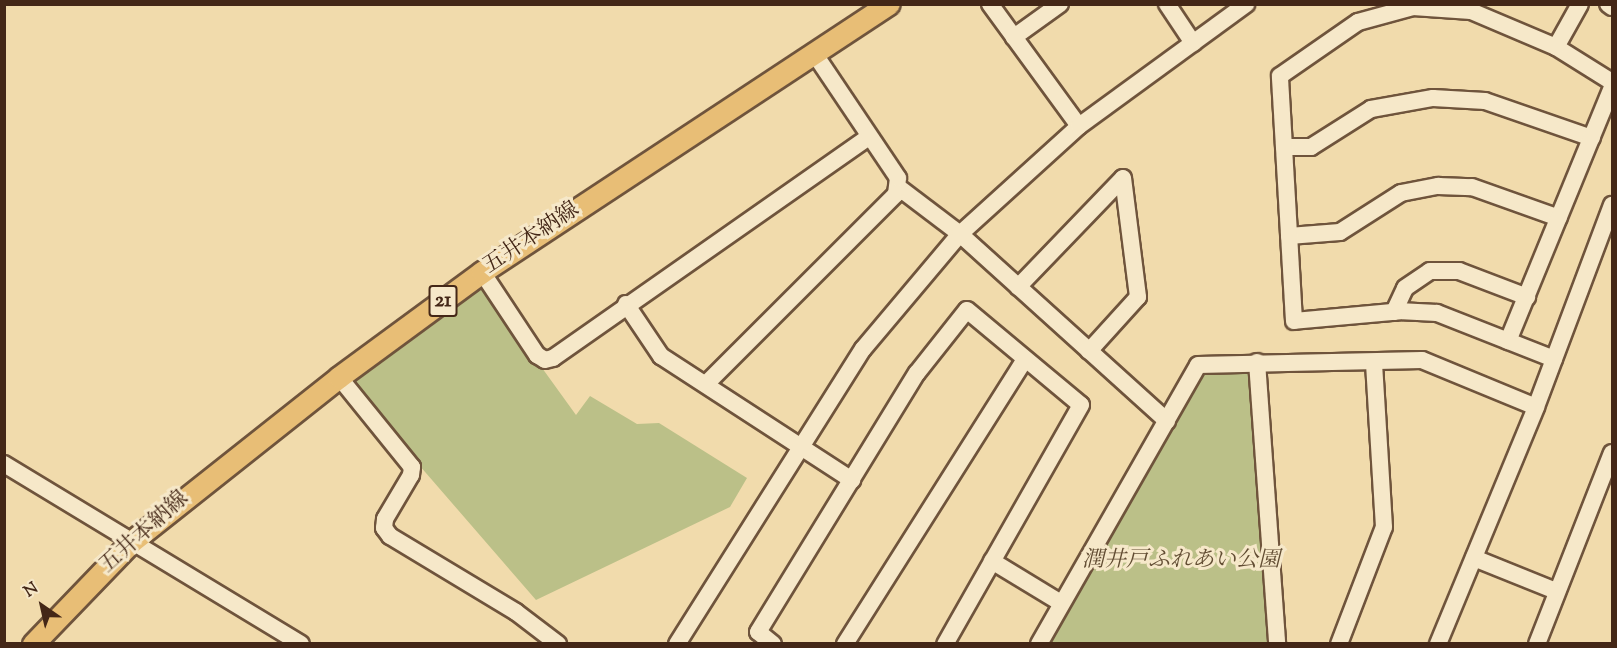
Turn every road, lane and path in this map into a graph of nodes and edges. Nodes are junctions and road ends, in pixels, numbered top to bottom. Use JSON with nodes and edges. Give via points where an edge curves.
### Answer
{"nodes":[{"id":1,"x":889,"y":4,"type":"edge"},
{"id":2,"x":990,"y":4,"type":"edge"},
{"id":3,"x":1060,"y":4,"type":"edge"},
{"id":4,"x":1167,"y":4,"type":"edge"},
{"id":5,"x":1246,"y":4,"type":"edge"},
{"id":6,"x":1580,"y":4,"type":"edge"},
{"id":7,"x":1608,"y":4,"type":"edge"},
{"id":8,"x":1612,"y":7,"type":"edge"},
{"id":9,"x":1014,"y":37,"type":"junction"},
{"id":10,"x":1193,"y":43,"type":"junction"},
{"id":11,"x":1556,"y":47,"type":"junction"},
{"id":12,"x":814,"y":53,"type":"junction"},
{"id":13,"x":1612,"y":82,"type":"edge"},
{"id":14,"x":1612,"y":88,"type":"edge"},
{"id":15,"x":1079,"y":126,"type":"junction"},
{"id":16,"x":869,"y":137,"type":"junction"},
{"id":17,"x":1592,"y":138,"type":"junction"},
{"id":18,"x":1284,"y":147,"type":"junction"},
{"id":19,"x":898,"y":187,"type":"junction"},
{"id":20,"x":1611,"y":215,"type":"edge"},
{"id":21,"x":1559,"y":218,"type":"junction"},
{"id":22,"x":960,"y":234,"type":"junction"},
{"id":23,"x":1289,"y":236,"type":"junction"},
{"id":24,"x":482,"y":272,"type":"junction"},
{"id":25,"x":1018,"y":287,"type":"junction"},
{"id":26,"x":1527,"y":297,"type":"junction"},
{"id":27,"x":626,"y":304,"type":"junction"},
{"id":28,"x":1394,"y":312,"type":"junction"},
{"id":29,"x":1508,"y":341,"type":"junction"},
{"id":30,"x":1089,"y":351,"type":"junction"},
{"id":31,"x":1025,"y":358,"type":"junction"},
{"id":32,"x":1554,"y":359,"type":"junction"},
{"id":33,"x":1257,"y":362,"type":"junction"},
{"id":34,"x":1374,"y":362,"type":"junction"},
{"id":35,"x":339,"y":377,"type":"junction"},
{"id":36,"x":706,"y":384,"type":"junction"},
{"id":37,"x":1536,"y":407,"type":"junction"},
{"id":38,"x":1167,"y":421,"type":"junction"},
{"id":39,"x":800,"y":445,"type":"junction"},
{"id":40,"x":1612,"y":453,"type":"edge"},
{"id":41,"x":4,"y":464,"type":"edge"},
{"id":42,"x":852,"y":480,"type":"junction"},
{"id":43,"x":131,"y":542,"type":"junction"},
{"id":44,"x":1474,"y":558,"type":"junction"},
{"id":45,"x":992,"y":561,"type":"junction"},
{"id":46,"x":1556,"y":591,"type":"junction"},
{"id":47,"x":1061,"y":603,"type":"junction"},
{"id":48,"x":680,"y":643,"type":"edge"},
{"id":49,"x":33,"y":644,"type":"edge"},
{"id":50,"x":301,"y":644,"type":"edge"},
{"id":51,"x":558,"y":644,"type":"edge"},
{"id":52,"x":773,"y":644,"type":"edge"},
{"id":53,"x":845,"y":644,"type":"edge"},
{"id":54,"x":945,"y":644,"type":"edge"},
{"id":55,"x":1039,"y":644,"type":"edge"},
{"id":56,"x":1277,"y":644,"type":"edge"},
{"id":57,"x":1339,"y":644,"type":"edge"},
{"id":58,"x":1438,"y":644,"type":"edge"},
{"id":59,"x":1537,"y":644,"type":"edge"}],
"edges":[{"from":1,"to":12,"type":"main road","name":"五井本納線","number":"21"},
{"from":2,"to":9,"type":"street"},
{"from":3,"to":9,"type":"street"},
{"from":4,"to":10,"type":"street"},
{"from":5,"to":10,"type":"street"},
{"from":6,"to":11,"type":"street"},
{"from":7,"to":8,"type":"street"},
{"from":9,"to":15,"type":"street"},
{"from":10,"to":15,"type":"street"},
{"from":11,"to":13,"type":"street"},
{"from":11,"to":18,"type":"street","via":[[1471,11],[1413,7],[1358,22],[1280,75]]},
{"from":12,"to":16,"type":"street"},
{"from":12,"to":24,"type":"main road","name":"五井本納線","number":"21"},
{"from":14,"to":17,"type":"street"},
{"from":15,"to":22,"type":"street"},
{"from":16,"to":19,"type":"street","via":[[898,178]]},
{"from":16,"to":27,"type":"street"},
{"from":17,"to":18,"type":"street","via":[[1485,101],[1432,98],[1371,109],[1311,147]]},
{"from":17,"to":21,"type":"street"},
{"from":18,"to":23,"type":"street"},
{"from":19,"to":22,"type":"street"},
{"from":19,"to":36,"type":"street","via":[[896,194]]},
{"from":20,"to":32,"type":"street"},
{"from":21,"to":23,"type":"street","via":[[1473,187],[1438,186],[1401,194],[1340,232]]},
{"from":21,"to":26,"type":"street"},
{"from":22,"to":25,"type":"street"},
{"from":22,"to":39,"type":"street","via":[[863,349]]},
{"from":23,"to":28,"type":"street","via":[[1294,321]]},
{"from":24,"to":27,"type":"street","via":[[537,355],[545,360]]},
{"from":24,"to":35,"type":"main road","name":"五井本納線","number":"21"},
{"from":25,"to":30,"type":"street"},
{"from":25,"to":30,"type":"street","via":[[1123,178],[1138,297]]},
{"from":26,"to":28,"type":"street","via":[[1459,271],[1430,271],[1405,288]]},
{"from":26,"to":29,"type":"street"},
{"from":27,"to":36,"type":"street","via":[[661,356]]},
{"from":28,"to":29,"type":"street","via":[[1437,313]]},
{"from":29,"to":32,"type":"street"},
{"from":30,"to":38,"type":"street"},
{"from":31,"to":42,"type":"street","via":[[968,310],[917,374]]},
{"from":31,"to":45,"type":"street","via":[[1081,405]]},
{"from":31,"to":53,"type":"street"},
{"from":32,"to":37,"type":"street"},
{"from":33,"to":34,"type":"street"},
{"from":33,"to":38,"type":"street","via":[[1198,365]]},
{"from":33,"to":56,"type":"street"},
{"from":34,"to":37,"type":"street","via":[[1422,360]]},
{"from":34,"to":57,"type":"street","via":[[1384,527]]},
{"from":35,"to":43,"type":"main road","name":"五井本納線","number":"21"},
{"from":35,"to":51,"type":"street","via":[[412,467],[385,519],[384,528],[390,536],[516,612]]},
{"from":36,"to":39,"type":"street"},
{"from":37,"to":44,"type":"street"},
{"from":38,"to":47,"type":"street"},
{"from":39,"to":42,"type":"street"},
{"from":39,"to":48,"type":"street"},
{"from":40,"to":46,"type":"street"},
{"from":41,"to":43,"type":"street"},
{"from":42,"to":52,"type":"street","via":[[758,632]]},
{"from":43,"to":49,"type":"main road","name":"五井本納線","number":"21"},
{"from":43,"to":50,"type":"street"},
{"from":44,"to":46,"type":"street"},
{"from":44,"to":58,"type":"street"},
{"from":45,"to":47,"type":"street"},
{"from":45,"to":54,"type":"street"},
{"from":46,"to":59,"type":"street"},
{"from":47,"to":55,"type":"street"}]}
